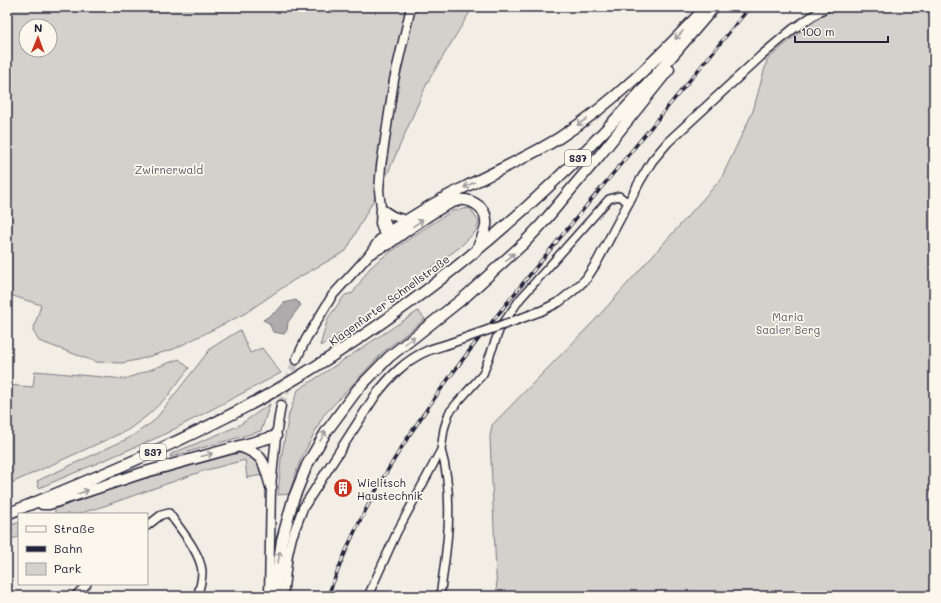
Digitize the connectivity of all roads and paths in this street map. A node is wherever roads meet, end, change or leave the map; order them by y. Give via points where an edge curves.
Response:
1 (411, 7) edge
2 (706, 7) edge
3 (714, 7) edge
4 (826, 7) edge
5 (672, 57) junction
6 (629, 203) junction
7 (381, 208) junction
8 (406, 220) junction
9 (386, 238) junction
10 (476, 251) junction
11 (296, 360) tunnel mouth
12 (282, 405) tunnel mouth
13 (276, 436) junction
14 (239, 446) junction
15 (442, 450) junction
16 (271, 487) junction
17 (32, 504) junction
18 (7, 514) edge
19 (148, 525) edge
20 (86, 585) edge
21 (75, 596) edge
22 (197, 596) edge
23 (269, 596) edge
24 (274, 596) edge
25 (283, 596) edge
26 (368, 596) edge
27 (440, 596) edge

1 - 7 main road via 387,124 379,190
2 -> 8 highway via 640,74 579,124 537,150
3 - 5 highway, Klagenfurter Schnellstraße / S37
4 - 6 main road via 782,38 685,125 652,161
5 - 10 highway, Klagenfurter Schnellstraße / S37 via 590,146
24 -> 5 highway via 282,540 293,500 307,466 326,432 352,396 390,357 466,296 529,238 660,82 670,67
6 - 15 street via 619,196 609,199 520,299 500,328 482,374 449,414 444,429
6 - 25 main road, bridge via 586,279 559,302 541,311 426,351 388,380 303,508 290,542
7 - 8 main road via 392,216
7 - 9 main road
8 - 9 highway
9 -> 10 highway via 461,200 478,206 484,212 487,222
9 - 11 main road via 380,250 368,256 332,296
10 - 17 highway, Klagenfurter Schnellstraße / S37 via 443,278 340,352 272,392 177,441
12 - 13 main road
13 - 14 highway
13 - 16 main road
14 - 16 highway via 260,456
17 -> 14 highway via 49,504 142,473
15 - 26 street via 396,532
15 - 27 street via 448,479 448,533
16 - 23 main road
17 - 18 highway, Klagenfurter Schnellstraße / S37
19 - 22 street via 161,515 169,513 187,539 200,562 202,578
20 - 21 street

